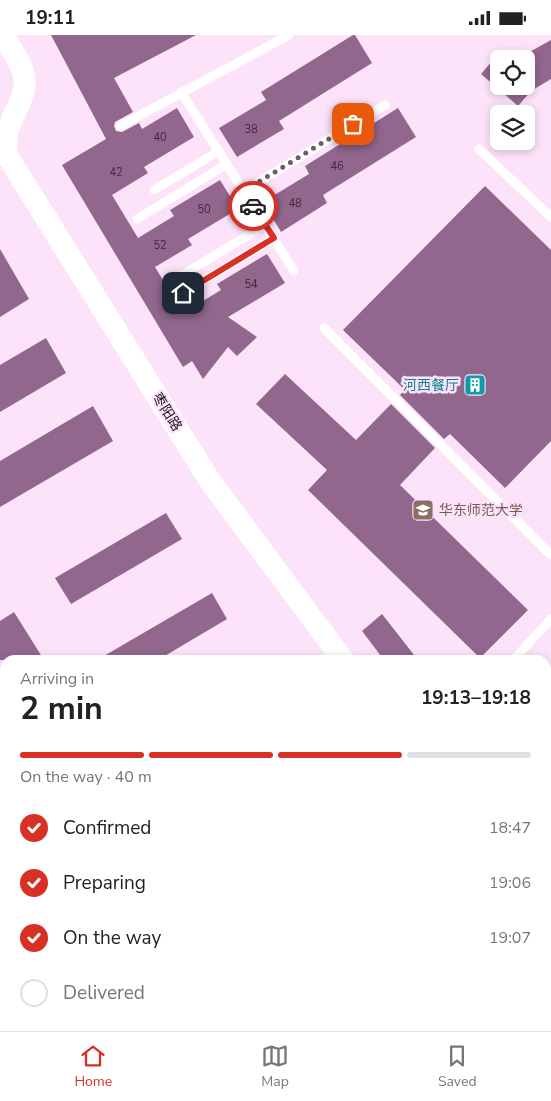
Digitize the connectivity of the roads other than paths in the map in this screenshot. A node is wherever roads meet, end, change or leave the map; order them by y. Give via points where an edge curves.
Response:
1 (3, 35) edge
2 (289, 35) edge
3 (182, 93) junction
4 (385, 105) dead end
5 (120, 126) dead end
6 (3, 149) edge
7 (479, 149) dead end
8 (219, 151) junction
9 (227, 164) junction
10 (154, 190) dead end
11 (244, 191) junction
12 (551, 217) edge
13 (137, 219) dead end
14 (265, 225) junction
15 (274, 238) junction
16 (294, 271) dead end
17 (174, 280) dead end
18 (183, 293) dead end
19 (324, 328) dead end
20 (551, 555) edge
21 (551, 619) edge
22 (339, 655) edge
23 (518, 655) edge

1 - 6 street, 枣阳路 via 26,81
2 - 3 lane
3 - 5 lane
3 - 8 lane
4 - 11 lane
6 - 22 street, 枣阳路 via 210,481
7 - 12 lane
8 - 9 lane
8 - 10 lane
9 - 11 lane
9 - 13 lane
11 - 14 lane
14 - 15 lane
14 - 17 lane
15 - 16 lane
15 - 18 lane
19 - 20 lane
21 - 23 lane

